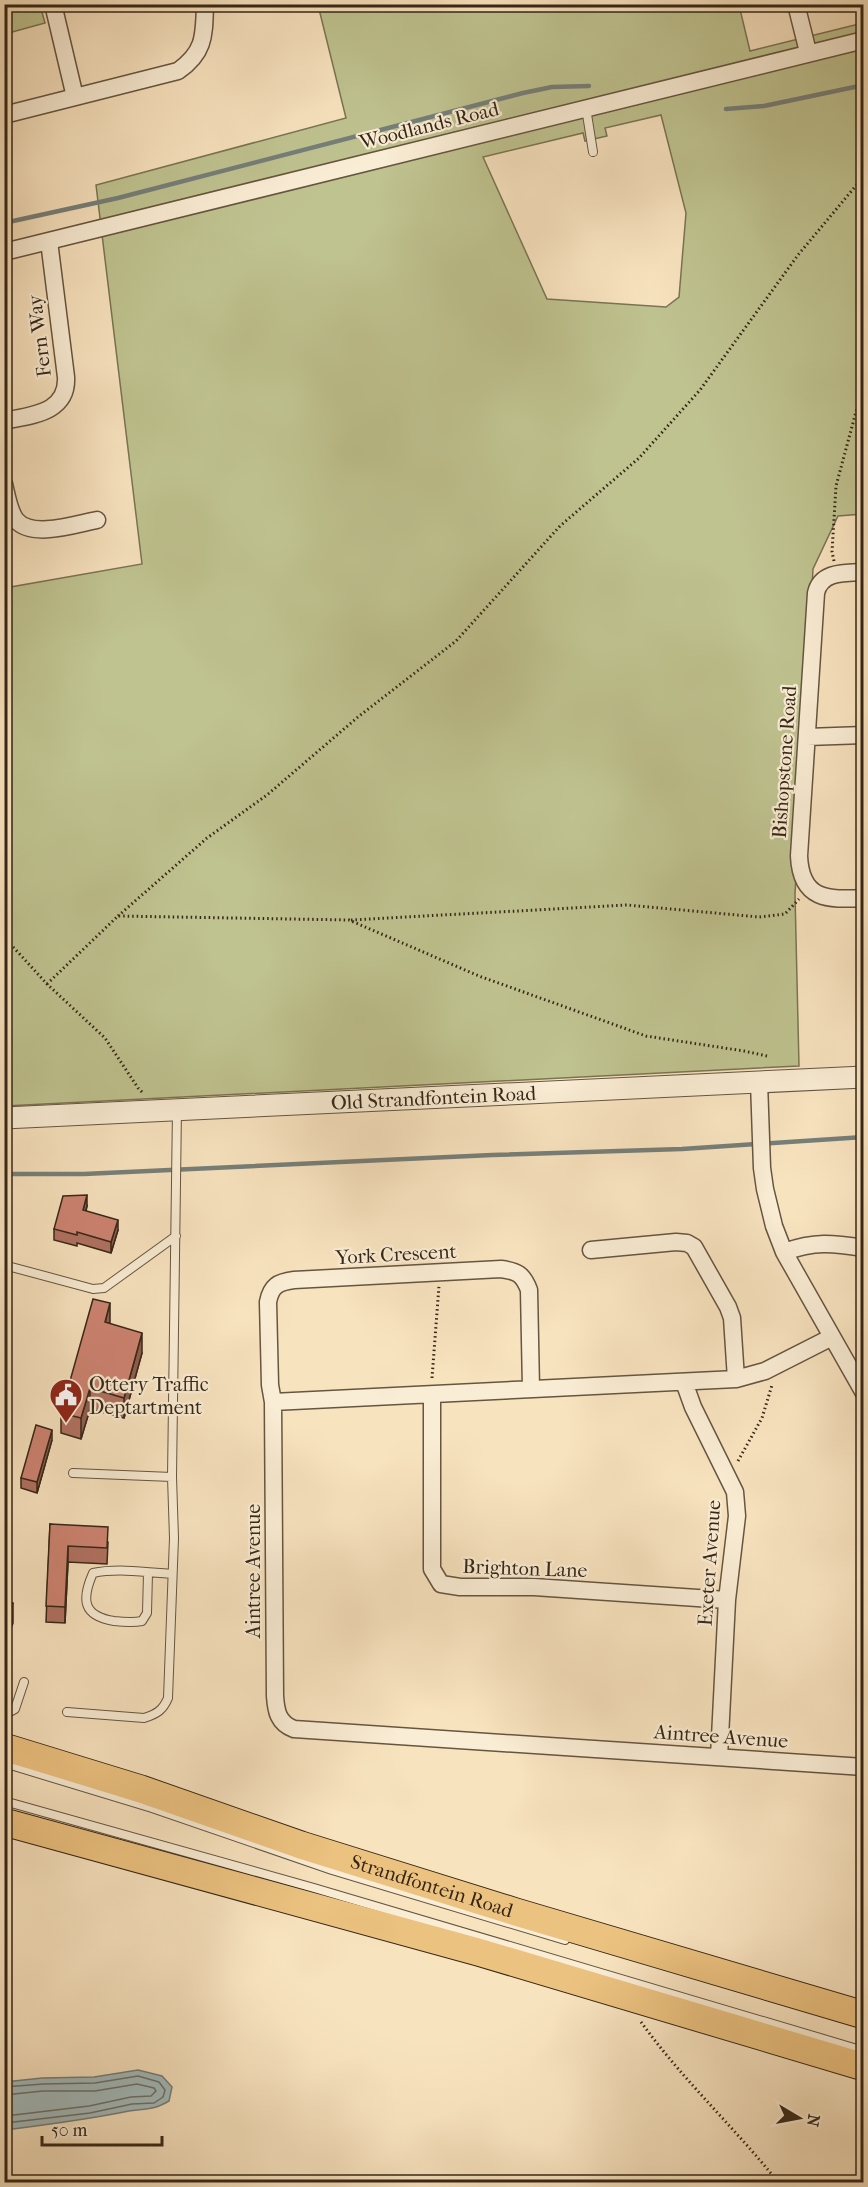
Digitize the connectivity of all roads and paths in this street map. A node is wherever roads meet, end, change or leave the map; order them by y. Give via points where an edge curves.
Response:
1 (53, 4) edge
2 (205, 4) edge
3 (796, 4) edge
4 (864, 40) edge
5 (808, 52) junction
6 (75, 97) junction
7 (586, 107) junction
8 (4, 115) edge
9 (593, 152) dead end
10 (864, 176) edge
11 (49, 241) junction
12 (4, 252) edge
13 (864, 382) edge
14 (4, 421) edge
15 (4, 484) edge
16 (97, 520) dead end
17 (864, 572) edge
18 (830, 577) junction
19 (864, 735) edge
20 (807, 737) junction
21 (809, 889) junction
22 (864, 898) edge
23 (118, 916) junction
24 (349, 920) junction
25 (4, 937) edge
26 (47, 984) junction
27 (767, 1056) dead end
28 (864, 1077) edge
29 (759, 1082) junction
30 (150, 1099) dead end
31 (177, 1109) junction
32 (4, 1118) edge
33 (176, 1236) junction
34 (864, 1248) edge
35 (591, 1250) dead end
36 (784, 1252) junction
37 (4, 1265) edge
38 (439, 1272) junction
39 (832, 1337) junction
40 (776, 1366) junction
41 (859, 1374) edge
42 (736, 1379) junction
43 (684, 1382) junction
44 (531, 1389) junction
45 (864, 1393) edge
46 (432, 1395) junction
47 (273, 1402) junction
48 (73, 1473) dead end
49 (172, 1477) junction
50 (729, 1479) junction
51 (148, 1573) junction
52 (172, 1575) junction
53 (728, 1600) junction
54 (24, 1682) dead end
55 (67, 1712) dead end
56 (4, 1715) edge
57 (4, 1747) edge
58 (719, 1757) junction
59 (4, 1763) edge
60 (864, 1767) edge
61 (4, 1801) edge
62 (4, 1822) edge
63 (574, 1943) dead end
64 (864, 2014) edge
65 (641, 2017) dead end
66 (864, 2052) edge
67 (864, 2067) edge
68 (778, 2182) edge

1 - 6 street
2 - 6 street via 202,42 191,62 178,71
3 - 5 street
4 - 5 street, Woodlands Road
5 - 7 street, Woodlands Road
6 - 8 street
7 - 9 lane
7 - 11 street, Woodlands Road
10 - 23 path via 798,255 700,390 639,458 560,526 456,641 267,795 207,838
11 - 12 street, Woodlands Road
11 - 14 street, Fern Way via 65,395 48,409
13 - 18 path via 836,486
15 - 16 street via 15,519 26,527 39,531
17 - 18 street
18 - 20 street, Bishopstone Road via 816,593
19 - 20 street
20 - 21 street, Bishopstone Road via 799,870
21 - 22 street via 831,898
21 - 24 path via 785,914 759,916 627,905
23 - 24 path
23 - 26 path
24 - 27 path via 479,976 646,1036
25 - 26 path
26 - 30 path via 105,1038 138,1088
28 - 29 street, Old Strandfontein Road
29 - 31 street, Old Strandfontein Road
29 - 36 street via 762,1168 768,1206
31 - 32 street, Old Strandfontein Road
31 - 33 lane
33 - 37 lane via 104,1288 93,1289
33 - 49 lane
34 - 36 street via 818,1244
35 - 42 street via 676,1242 694,1247 730,1312
36 - 39 street
38 - 44 street, York Crescent via 501,1269 516,1271 525,1279 529,1290
38 - 46 path
38 - 47 street, York Crescent via 282,1281 274,1286 268,1302
39 - 40 street
39 - 41 street
40 - 42 street
40 - 50 path via 762,1418
41 - 45 street
42 - 43 street
43 - 44 street
43 - 50 street, Exeter Avenue
44 - 46 street
46 - 47 street
46 - 53 street, Brighton Lane via 432,1569 441,1584
47 - 58 street, Aintree Avenue via 275,1696 278,1718 286,1726
48 - 49 lane
49 - 52 lane
50 - 53 street, Exeter Avenue via 735,1492 737,1515
51 - 51 lane via 93,1573 87,1607 100,1618 142,1621 147,1612
51 - 52 lane
52 - 55 lane via 165,1707 144,1718
53 - 58 street, Exeter Avenue
54 - 56 lane via 15,1709
57 - 64 main road, Strandfontein Road via 516,1912
58 - 60 street, Aintree Avenue
59 - 63 lane via 152,1808 332,1870
61 - 66 lane via 314,1888
62 - 67 main road via 478,1952
65 - 68 path via 659,2048

